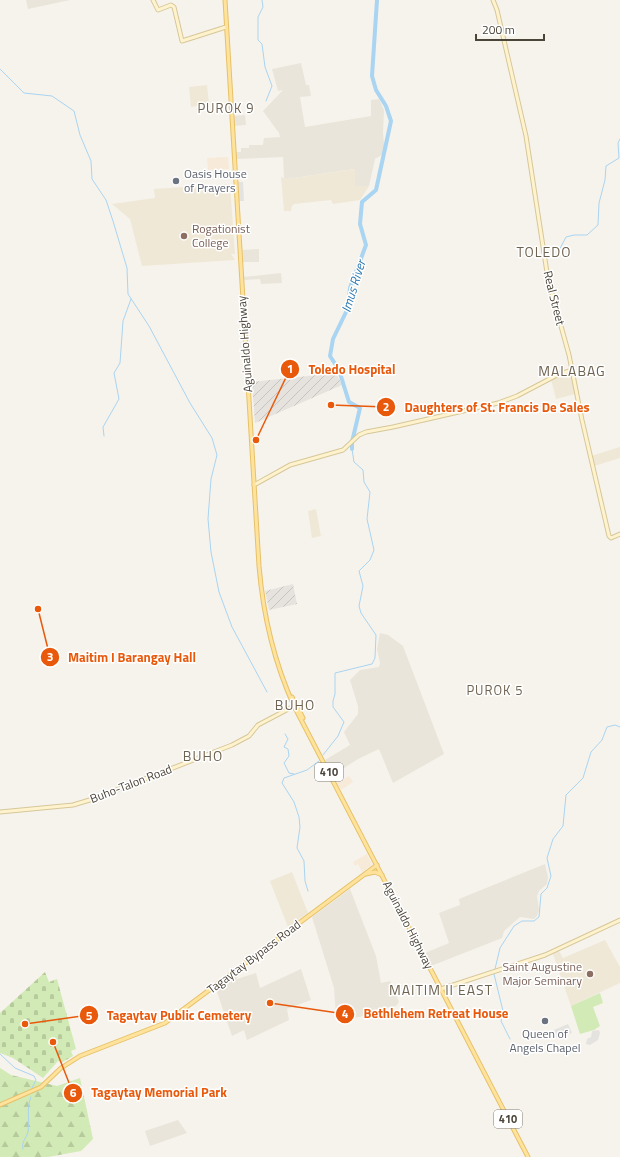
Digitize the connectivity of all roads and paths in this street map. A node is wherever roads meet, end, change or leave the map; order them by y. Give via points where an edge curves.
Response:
1 (153, 0) edge
2 (224, 0) edge
3 (493, 0) edge
4 (226, 27) junction
5 (573, 370) junction
6 (254, 486) junction
7 (620, 534) edge
8 (285, 684) junction
9 (294, 706) junction
10 (310, 736) junction
11 (0, 812) edge
12 (377, 865) junction
13 (364, 874) junction
14 (382, 876) junction
15 (620, 920) edge
16 (441, 989) junction
17 (0, 1104) edge
18 (528, 1157) edge

1 - 4 street via 158,10 174,6 182,41
2 - 4 main road, Aguinaldo Highway / 410
3 - 5 street, Real Street via 526,136 548,279
4 - 6 main road, Aguinaldo Highway / 410
5 - 6 street via 559,374 511,398 393,427 370,430 358,435 343,450 290,465
5 - 7 street, Real Street via 609,534 611,538
6 - 8 main road, Aguinaldo Highway / 410 via 264,606 272,644
8 - 9 main road, Aguinaldo Highway / 410
8 - 10 main road, Aguinaldo Highway / 410
9 - 10 main road, Aguinaldo Highway / 410
9 - 11 street, Buho-Talon Road via 258,725 249,736 232,745 94,799 74,805
10 - 12 main road, Aguinaldo Highway / 410
12 - 13 main road, Tagaytay Bypass Road
12 - 14 main road, Aguinaldo Highway / 410
13 - 14 main road via 375,872
13 - 17 main road, Tagaytay Bypass Road via 165,1023 80,1056 64,1065 42,1087
14 - 16 main road, Aguinaldo Highway / 410
15 - 16 street via 545,955
16 - 18 main road, Aguinaldo Highway / 410

